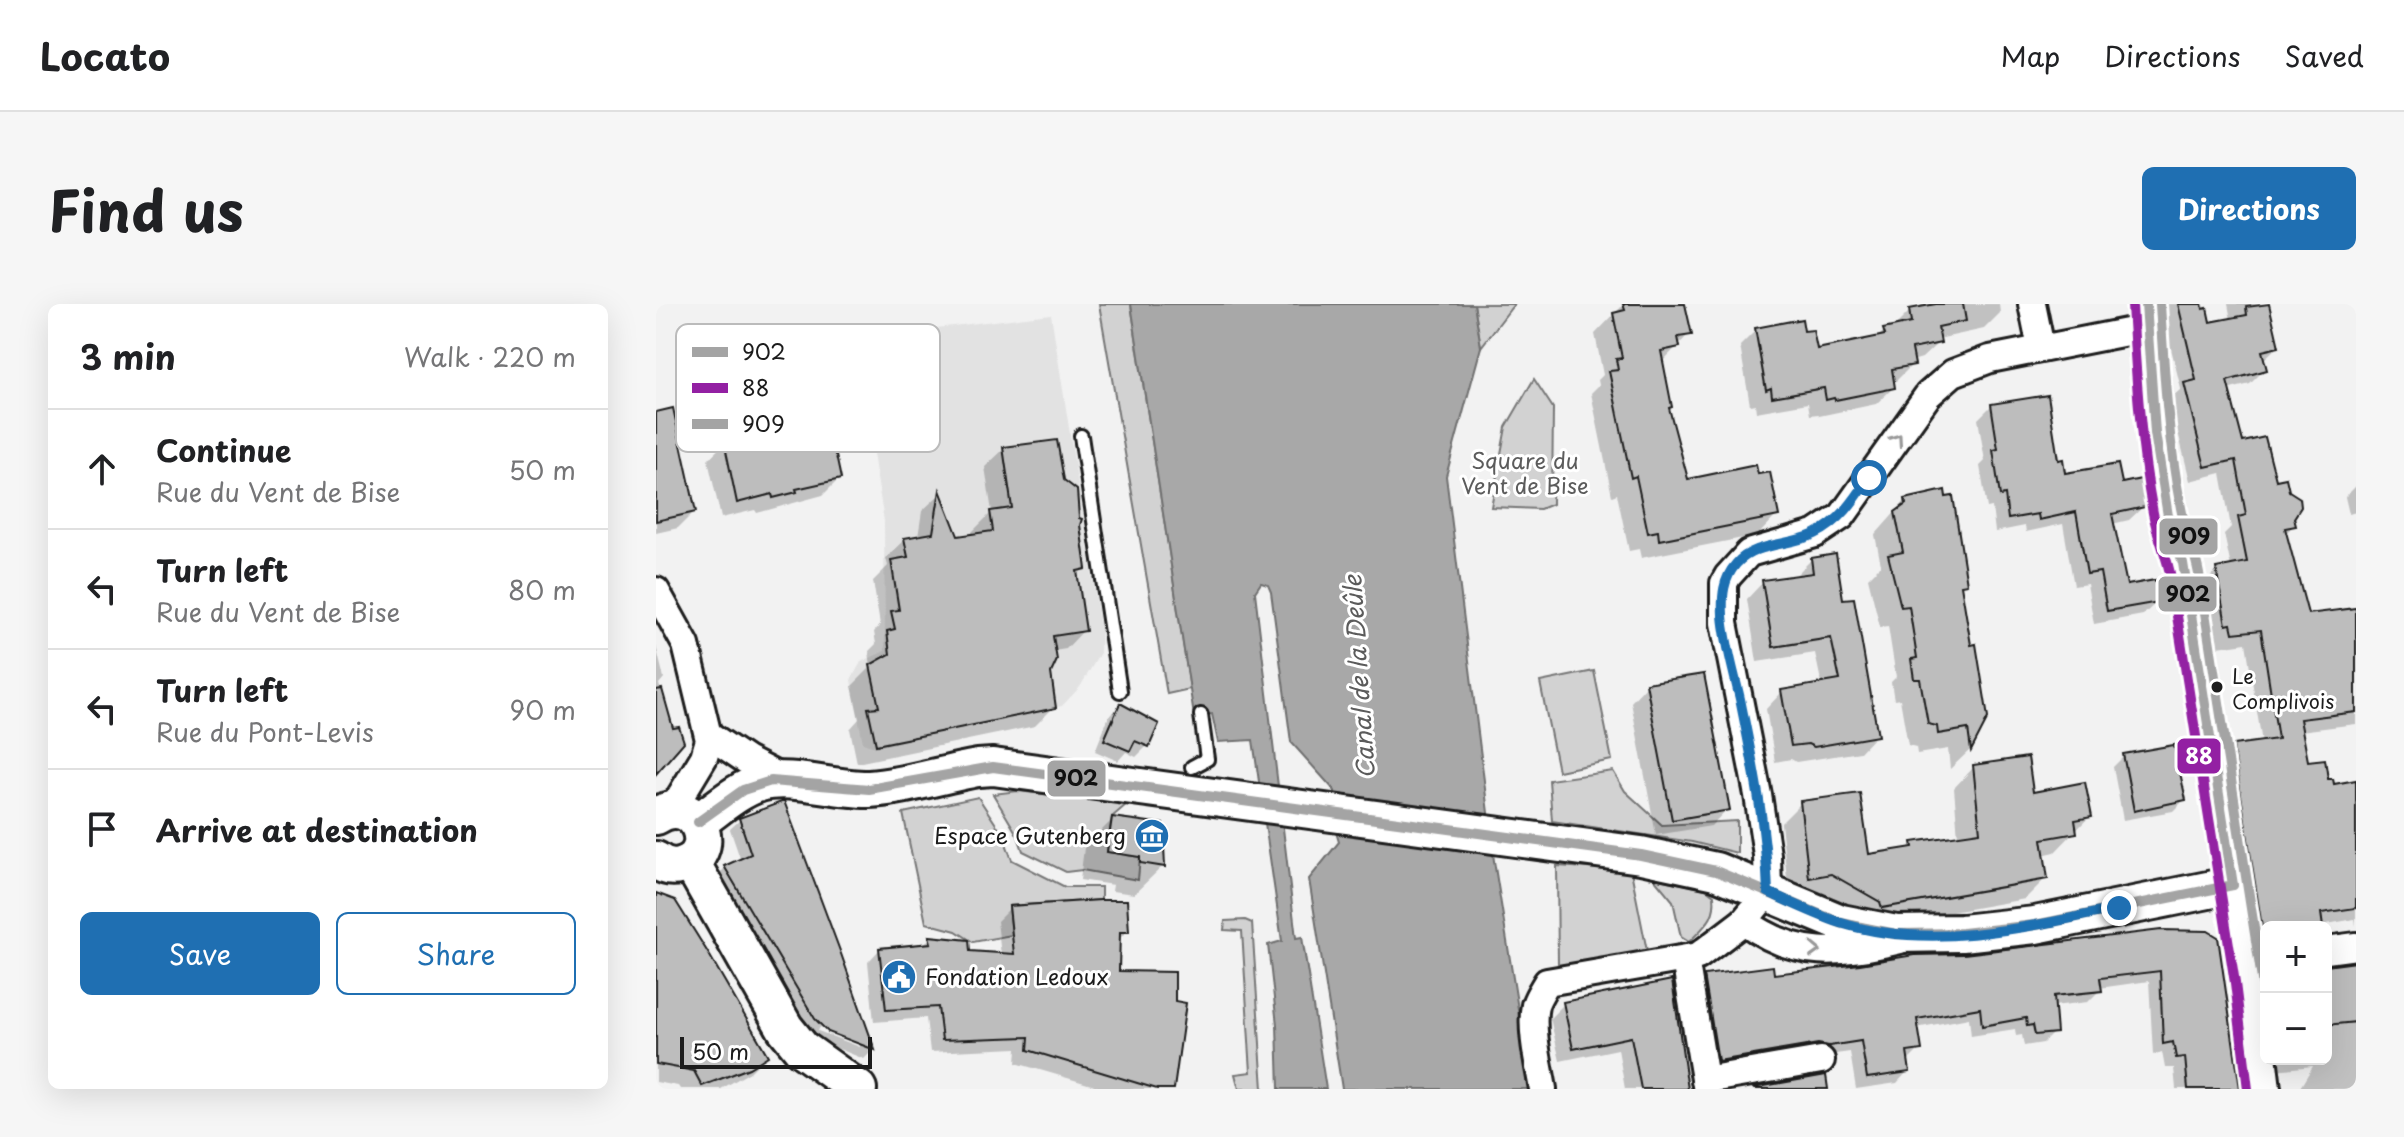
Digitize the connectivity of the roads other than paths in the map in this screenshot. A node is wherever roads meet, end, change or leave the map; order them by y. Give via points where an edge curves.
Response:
1 (2032, 304) edge
2 (2147, 316) edge
3 (2041, 348) junction
4 (1081, 436) dead end
5 (656, 591) edge
6 (1120, 691) dead end
7 (1201, 715) dead end
8 (709, 735) junction
9 (1192, 767) dead end
10 (788, 782) junction
11 (675, 816) edge
12 (673, 861) edge
13 (2233, 885) junction
14 (1768, 892) junction
15 (1744, 921) junction
16 (1923, 935) junction
17 (2356, 946) edge
18 (2332, 949) edge
19 (1685, 959) junction
20 (2256, 959) edge
21 (1821, 1060) dead end
22 (858, 1089) edge
23 (1543, 1089) edge
24 (2262, 1089) edge

1 - 3 street
2 - 3 street
2 - 13 street via 2155,433 2168,516 2183,563
14 -> 3 street via 1758,795 1724,623 1724,583 1749,553 1800,540 1842,516 1928,395 1953,373
4 - 6 lane
5 - 8 street via 686,645
7 - 9 lane via 1207,759
8 - 10 street
8 - 11 street
10 - 11 street via 749,787
10 - 14 street via 873,789 993,767 1611,850 1687,863
11 - 12 street via 702,843 699,852
12 - 22 street via 802,1049
13 - 16 street via 2035,925
13 - 20 street
14 - 15 street
14 - 16 street via 1841,923
15 -> 16 street via 1800,950 1841,950
15 - 19 street via 1709,950
17 - 18 street
19 - 21 street via 1705,1083
19 - 23 street via 1547,982 1534,1011
20 - 24 street

